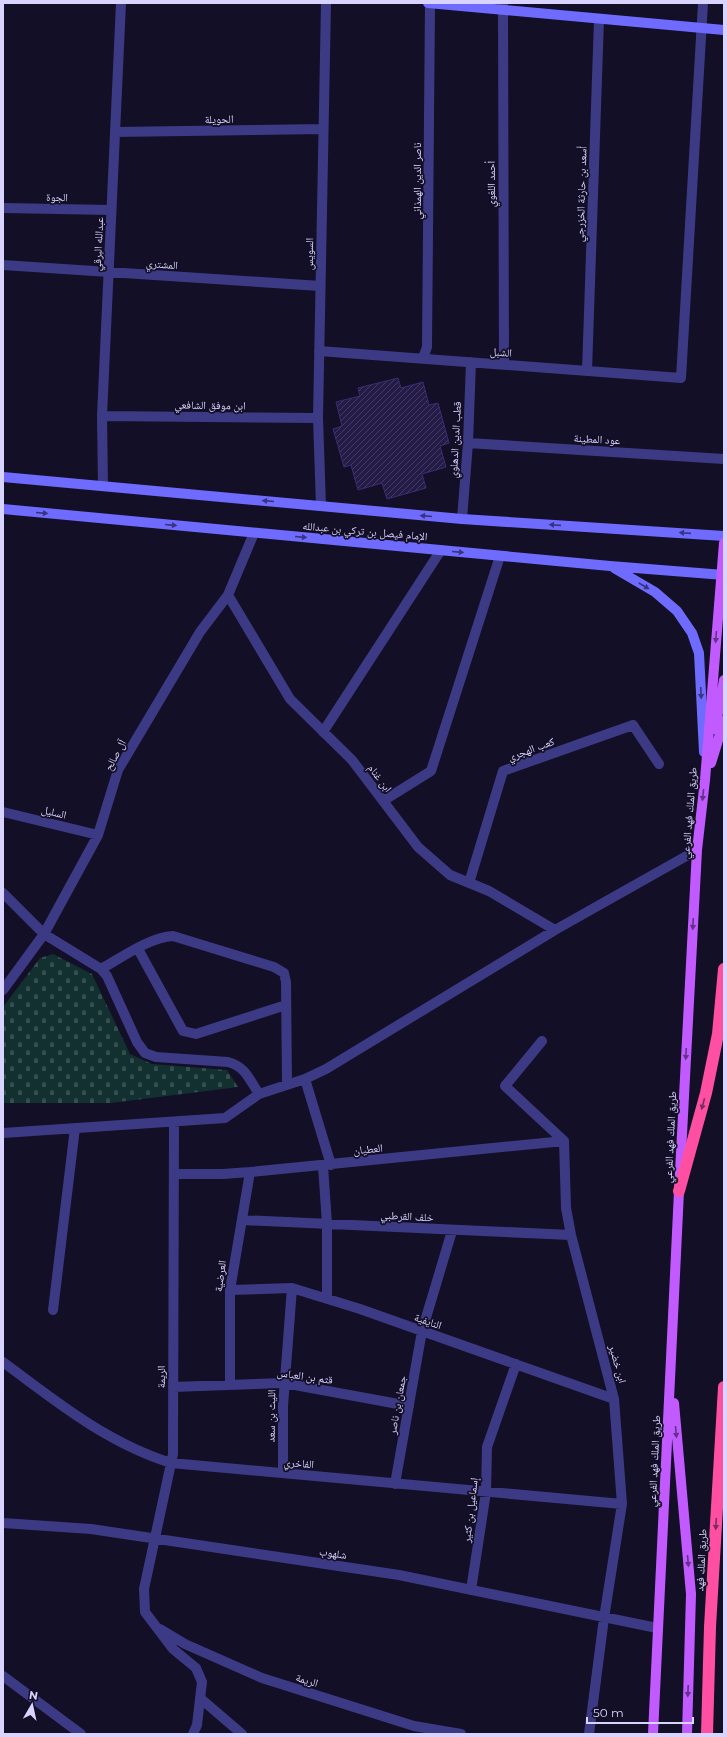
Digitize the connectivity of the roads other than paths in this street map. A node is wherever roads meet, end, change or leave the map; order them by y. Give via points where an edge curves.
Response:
1 (121, 3) edge
2 (326, 3) edge
3 (429, 3) edge
4 (703, 3) edge
5 (503, 6) edge
6 (599, 19) junction
7 (701, 28) junction
8 (724, 30) edge
9 (323, 129) junction
10 (115, 132) junction
11 (3, 208) edge
12 (111, 210) junction
13 (3, 265) edge
14 (108, 273) junction
15 (320, 286) junction
16 (319, 351) junction
17 (423, 358) junction
18 (471, 362) junction
19 (504, 365) junction
20 (587, 371) junction
21 (102, 416) junction
22 (318, 418) junction
23 (468, 443) junction
24 (724, 459) edge
25 (3, 476) edge
26 (103, 486) junction
27 (321, 506) junction
28 (3, 509) edge
29 (462, 519) junction
30 (254, 533) junction
31 (724, 536) edge
32 (724, 542) edge
33 (441, 550) junction
34 (500, 556) junction
35 (610, 566) junction
36 (723, 575) edge
37 (228, 595) junction
38 (724, 680) edge
39 (724, 721) edge
40 (324, 732) junction
41 (659, 764) dead end
42 (705, 780) junction
43 (383, 801) junction
44 (3, 812) edge
45 (98, 835) junction
46 (697, 850) junction
47 (469, 883) junction
48 (3, 893) edge
49 (555, 930) junction
50 (44, 934) junction
51 (138, 949) junction
52 (101, 969) junction
53 (724, 969) edge
54 (3, 990) edge
55 (286, 1005) junction
56 (542, 1041) dead end
57 (305, 1079) junction
58 (287, 1085) junction
59 (259, 1094) junction
60 (174, 1122) junction
61 (75, 1128) junction
62 (3, 1133) edge
63 (564, 1141) junction
64 (327, 1166) junction
65 (250, 1172) junction
66 (174, 1174) junction
67 (679, 1191) junction
68 (242, 1220) junction
69 (327, 1224) junction
70 (452, 1231) junction
71 (571, 1235) junction
72 (292, 1288) junction
73 (230, 1290) junction
74 (328, 1299) junction
75 (53, 1310) dead end
76 (422, 1331) junction
77 (3, 1362) edge
78 (516, 1364) junction
79 (671, 1365) junction
80 (284, 1383) junction
81 (230, 1385) junction
82 (173, 1387) junction
83 (724, 1387) edge
84 (614, 1399) junction
85 (409, 1406) junction
86 (170, 1463) junction
87 (283, 1473) junction
88 (395, 1484) junction
89 (486, 1492) junction
90 (622, 1504) junction
91 (3, 1523) edge
92 (153, 1539) junction
93 (471, 1590) junction
94 (604, 1618) junction
95 (155, 1626) junction
96 (657, 1628) junction
97 (3, 1676) edge
98 (200, 1698) junction
99 (418, 1730) edge
100 (81, 1734) edge
101 (193, 1734) edge
102 (242, 1734) edge
103 (461, 1734) edge
104 (589, 1734) edge
105 (653, 1734) edge
106 (686, 1734) edge
107 (707, 1734) edge

1 - 10 street, عبدالله البرقي
2 - 9 street, السويس
3 - 5 main road
3 - 17 street, ناصر الدين الهمذاني via 427,347
4 - 7 street
5 - 6 main road
5 - 19 street, أحمد اللغوي
6 - 7 main road
6 - 20 street, أسعد بن حارثة الخزرجي
7 - 8 main road
7 - 20 street, الشبل via 681,378
9 - 10 street, الحويلة
9 - 15 street, السويس
10 - 12 street, عبدالله البرقي
11 - 12 street, الجوة
12 - 14 street, عبدالله البرقي
13 - 14 street, المشتري
14 - 15 street, المشتري
14 - 21 street, عبدالله البرقي
15 - 16 street, السويس
16 - 17 street, الشبل
16 - 22 street, السويس
17 - 18 street, الشبل
18 - 19 street, الشبل
18 - 23 street, قطب الدين الدهلوي
19 - 20 street, الشبل
21 - 22 street, ابن موفق الشافعي
21 - 26 street, عبدالله البرقي
22 - 27 street, السويس
23 - 24 street, عود المطينة
23 - 29 street, قطب الدين الدهلوي
25 - 26 main road, الإمام فيصل بن تركي بن عبدالله
27 -> 26 main road, الإمام فيصل بن تركي بن عبدالله
29 -> 27 main road, الإمام فيصل بن تركي بن عبدالله
28 -> 30 main road, الإمام فيصل بن تركي بن عبدالله
31 -> 29 main road, الإمام فيصل بن تركي بن عبدالله
30 -> 33 main road, الإمام فيصل بن تركي بن عبدالله
30 - 37 street, آل صالح
32 - 36 main road, طريق الملك فهد الفرعي
33 -> 34 main road, الإمام فيصل بن تركي بن عبدالله
33 - 40 street
34 - 35 main road, الإمام فيصل بن تركي بن عبدالله
34 - 43 street via 431,771
35 - 36 main road, الإمام فيصل بن تركي بن عبدالله
35 -> 42 main road via 655,592 677,611 692,633 699,653
36 -> 42 main road, طريق الملك فهد الفرعي
37 - 40 street, ابن غنام via 290,699
37 - 45 street, آل صالح via 200,632 118,770
38 - 42 main road
39 - 42 main road
40 - 43 street, ابن غنام via 352,760
41 - 47 street, كعب الهجري via 633,725 503,771
42 -> 46 main road, طريق الملك فهد الفرعي
43 - 47 street, ابن غنام via 418,847 450,875
44 - 45 street, السليل
45 - 50 street, آل صالح
46 - 49 street
46 -> 67 main road, طريق الملك فهد الفرعي
47 - 49 street, ابن غنام via 489,891
48 - 50 street
49 - 57 street via 326,1069
50 - 52 street
50 - 54 street, آل صالح
51 - 52 street
51 - 55 street via 163,936 173,936 274,967 284,973
51 - 55 street via 183,1032 196,1034
52 - 59 street via 107,976 137,1042 145,1053 156,1057 237,1064 244,1070
53 -> 67 highway via 718,1034 706,1093
55 - 58 street
56 - 63 street via 505,1086
57 - 58 street
57 - 64 street
58 - 59 street
59 - 60 street via 225,1118
60 - 61 street
60 - 66 street, الريمة
61 - 62 street
61 - 75 street
63 - 64 street, العطيان
63 - 71 street, ابن خضير via 566,1208
64 - 65 street, العطيان
64 - 69 street
65 - 66 street, العطيان
65 - 68 street, العرضية
66 - 82 street, الريمة
67 - 79 main road, طريق الملك فهد الفرعي
68 - 69 street, خلف القرطبي
68 - 73 street, العرضية
69 - 70 street, خلف القرطبي
69 - 74 street
70 - 71 street, خلف القرطبي
70 - 76 street, جمعان بن ناصر
71 - 84 street, ابن خضير
72 - 73 street, النايفية
72 - 74 street, النايفية
72 - 80 street, الليث بن سعد
73 - 81 street, العرضية
74 - 76 street, النايفية
76 - 78 street, النايفية
76 - 85 street, جمعان بن ناصر
77 - 86 street, الفاخري via 88,1424 150,1457
78 - 84 street, النايفية
78 - 89 street, إسماعيل بن كثير via 487,1447
79 - 96 main road, طريق الملك فهد الفرعي
79 -> 106 main road via 691,1594
80 - 81 street, قثم بن العباس
80 - 85 street, قثم بن العباس
80 - 87 street, الليث بن سعد
81 - 82 street, قثم بن العباس
82 - 86 street, الريمة via 173,1454
83 -> 107 highway, طريق الملك فهد via 710,1627
84 - 90 street, ابن خضير
85 - 88 street, جمعان بن ناصر
86 - 87 street, الفاخري
86 - 92 street, الريمة
87 - 88 street, الفاخري
88 - 89 street, الفاخري
89 - 90 street, الفاخري
89 - 93 street, إسماعيل بن كثير
90 - 94 street, ابن خضير
91 - 92 street, شلهوب via 91,1530
92 - 93 street, شلهوب via 399,1575
92 - 95 street, الريمة via 144,1589 145,1612
93 - 94 street, شلهوب
94 - 96 street, شلهوب
94 - 104 street, ابن خضير
95 - 98 street, الريمة via 173,1649 196,1668 202,1682
95 - 99 street, الريمة via 185,1644 262,1678
96 - 105 main road, طريق الملك فهد الفرعي
97 - 100 street
98 - 101 street, الريمة via 197,1725
98 - 102 street
99 - 103 street, الريمة

